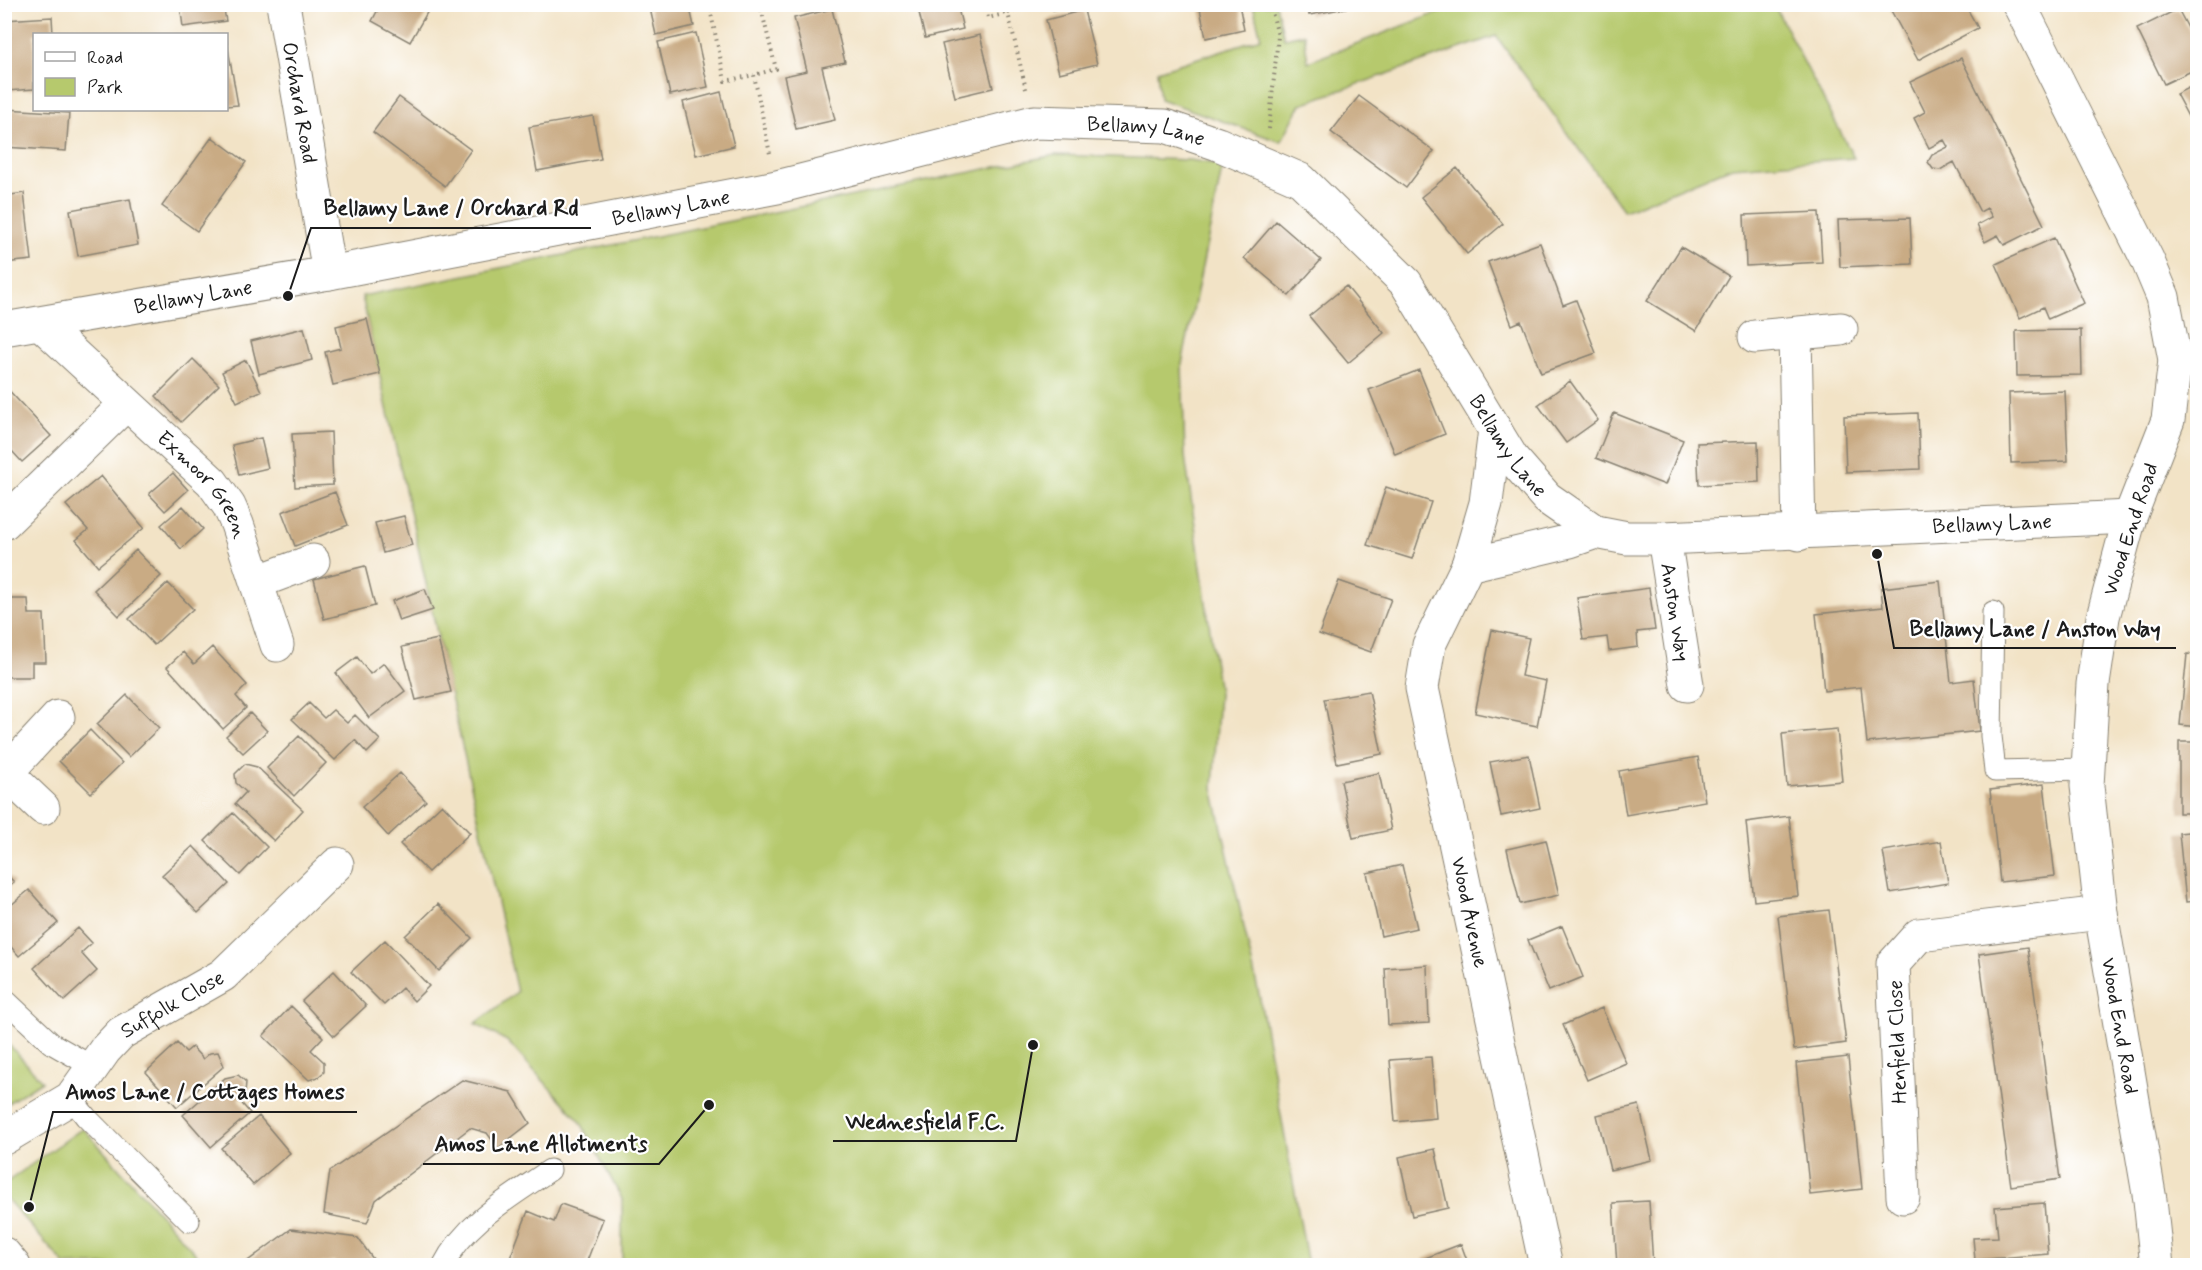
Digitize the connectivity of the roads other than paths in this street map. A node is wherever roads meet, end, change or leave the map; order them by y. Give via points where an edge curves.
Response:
1 (283, 4) edge
2 (2019, 4) edge
3 (329, 273) junction
4 (42, 325) junction
5 (4, 329) edge
6 (1840, 329) dead end
7 (1795, 334) junction
8 (1755, 337) dead end
9 (2186, 359) edge
10 (126, 404) junction
11 (1495, 429) junction
12 (2130, 517) junction
13 (4, 523) edge
14 (1596, 532) junction
15 (1799, 534) junction
16 (1664, 538) junction
17 (314, 561) dead end
18 (1468, 565) junction
19 (256, 582) junction
20 (1993, 612) dead end
21 (277, 645) dead end
22 (1687, 685) dead end
23 (58, 717) dead end
24 (2088, 769) junction
25 (5, 772) edge
26 (43, 808) dead end
27 (337, 864) dead end
28 (2101, 913) junction
29 (4, 999) edge
30 (93, 1068) junction
31 (71, 1098) junction
32 (4, 1138) edge
33 (550, 1170) dead end
34 (1903, 1197) dead end
35 (189, 1221) dead end
36 (4, 1254) edge
37 (14, 1266) edge
38 (443, 1266) edge
39 (1546, 1266) edge
40 (2157, 1266) edge

1 - 3 street, Orchard Road
2 - 9 street, Wood End Road via 2147,259
3 - 4 street, Bellamy Lane
3 - 11 street, Bellamy Lane via 777,187 1034,123 1165,126 1301,180 1406,283
4 - 5 street, Bellamy Lane
4 - 10 street, Exmoor Green
6 - 7 street
7 - 8 street
7 - 15 street
9 - 12 street, Wood End Road via 2168,420
10 - 13 street
10 - 19 street, Exmoor Green via 212,482 229,506
11 - 14 street, Bellamy Lane via 1512,458 1547,498
11 - 18 street, Wood Avenue via 1486,503
12 - 15 street, Bellamy Lane
12 - 24 street, Wood End Road via 2103,617 2093,684
14 - 16 street, Bellamy Lane via 1627,538
14 - 18 street
15 - 16 street, Bellamy Lane
16 - 22 street, Anston Way
17 - 19 street
18 - 39 street, Wood Avenue via 1429,645 1422,688
19 - 21 street, Exmoor Green
20 - 24 lane via 1991,736 1995,771
23 - 25 street
24 - 28 street, Wood End Road
25 - 26 street
27 - 30 street, Suffolk Close via 223,975 121,1033
28 - 34 street, Henfield Close via 1919,935 1893,964
28 - 40 street, Wood End Road via 2150,1200
29 - 30 lane via 51,1043
30 - 31 street, Suffolk Close
31 - 32 street, Suffolk Close
31 - 35 lane
33 - 38 lane via 479,1220 452,1247
36 - 37 street

